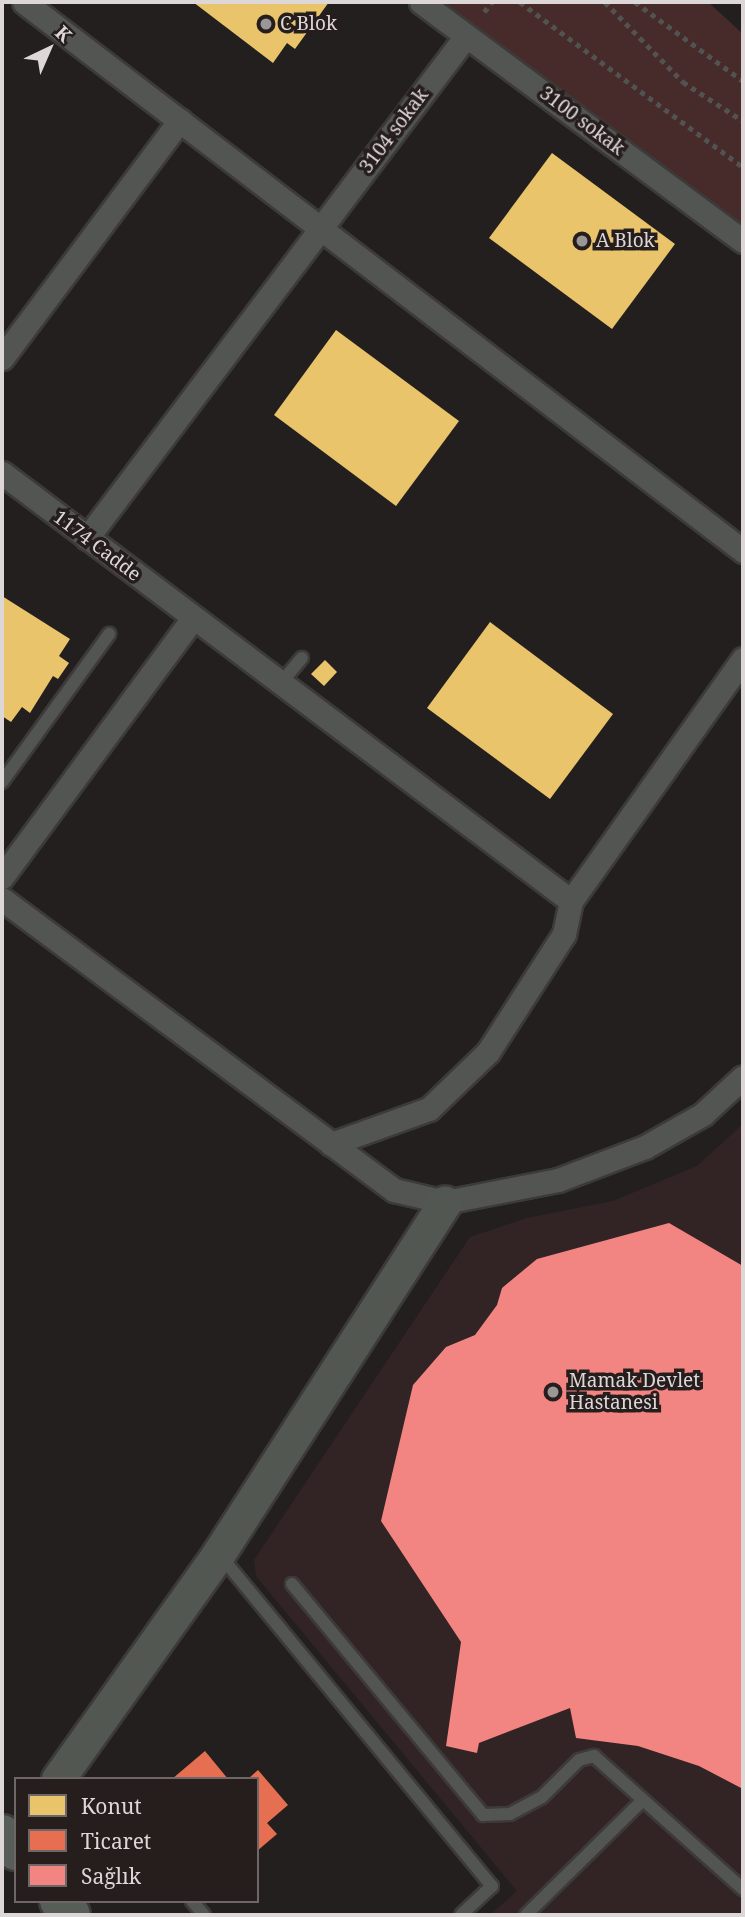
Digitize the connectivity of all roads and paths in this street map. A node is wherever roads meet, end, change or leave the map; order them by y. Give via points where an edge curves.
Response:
1 (24, 2) edge
2 (421, 2) edge
3 (492, 2) edge
4 (520, 2) edge
5 (605, 2) edge
6 (635, 2) edge
7 (484, 12) dead end
8 (466, 36) junction
9 (743, 81) edge
10 (180, 120) junction
11 (743, 121) edge
12 (743, 167) edge
13 (323, 227) junction
14 (743, 240) edge
15 (2, 358) edge
16 (2, 473) edge
17 (87, 538) junction
18 (743, 551) edge
19 (192, 618) junction
20 (109, 634) dead end
21 (302, 657) dead end
22 (743, 659) edge
23 (280, 684) junction
24 (2, 782) edge
25 (2, 877) edge
26 (2, 899) edge
27 (571, 901) junction
28 (743, 1077) edge
29 (331, 1144) junction
30 (446, 1202) junction
31 (219, 1553) junction
32 (292, 1584) dead end
33 (69, 1771) edge
34 (643, 1800) junction
35 (743, 1889) edge
36 (461, 1915) edge
37 (526, 1915) edge

1 - 10 street
2 - 8 street, 3100 sokak
3 - 7 path
4 - 12 path
5 - 11 path via 683,82
6 - 9 path
8 - 13 street, 3104 sokak
8 - 14 street, 3100 sokak
10 - 13 street
10 - 15 street
13 - 17 street, 3104 sokak
13 - 18 street
16 - 17 street, 1174 Cadde
17 - 19 street, 1174 Cadde
19 - 23 street, 1174 Cadde
19 - 25 street
20 - 24 lane
21 - 23 lane
22 - 27 street
23 - 27 street, 1174 Cadde
26 - 29 street
27 - 29 street via 564,934 488,1052 455,1087 429,1109
28 - 30 street via 703,1114 645,1147 558,1180
29 - 30 street via 394,1190
30 - 31 street
31 - 33 street
31 - 36 lane via 492,1886
32 - 34 lane via 483,1815 510,1814 542,1797 579,1760 594,1756
34 - 35 lane
34 - 37 lane

